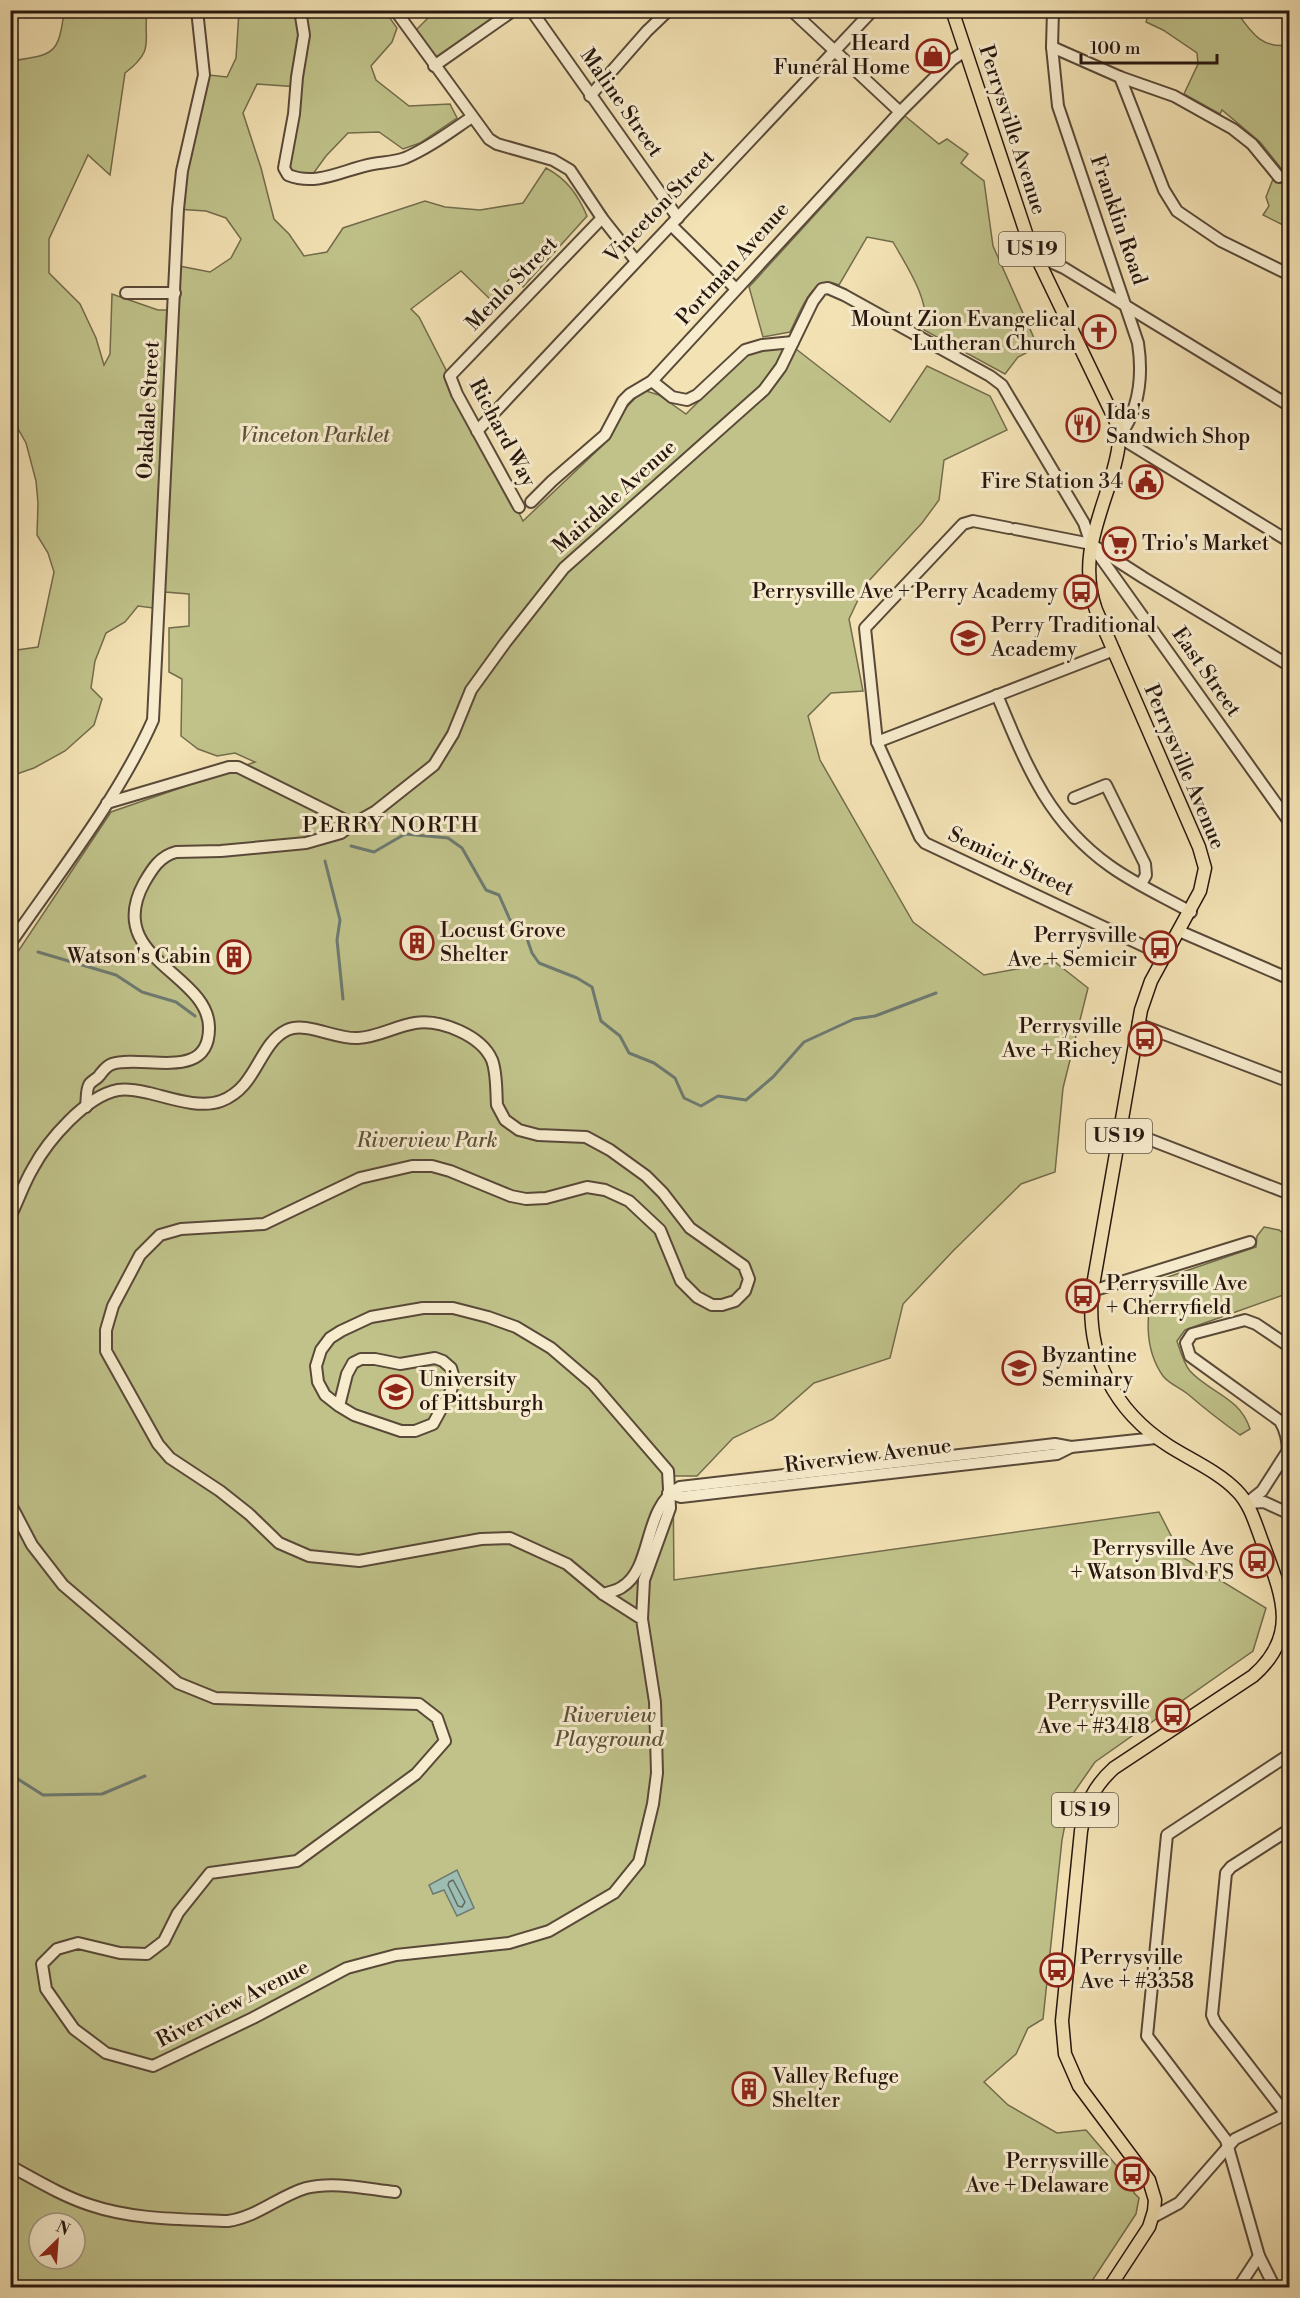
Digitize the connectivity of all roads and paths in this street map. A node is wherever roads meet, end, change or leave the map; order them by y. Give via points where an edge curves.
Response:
1 (197, 10) edge
2 (300, 10) edge
3 (395, 10) edge
4 (514, 10) edge
5 (531, 10) edge
6 (669, 10) edge
7 (791, 10) edge
8 (873, 10) edge
9 (952, 10) edge
10 (1053, 10) edge
11 (1052, 47) junction
12 (965, 51) junction
13 (834, 52) junction
14 (434, 66) junction
15 (1120, 77) junction
16 (590, 96) junction
17 (900, 112) junction
18 (472, 117) junction
19 (1279, 177) dead end
20 (602, 218) junction
21 (675, 221) junction
22 (1035, 255) junction
23 (636, 261) junction
24 (1290, 275) edge
25 (736, 289) junction
26 (126, 293) dead end
27 (175, 293) junction
28 (1127, 307) junction
29 (793, 342) junction
30 (450, 376) joint
31 (652, 381) junction
32 (1290, 406) edge
33 (477, 431) junction
34 (1119, 438) junction
35 (531, 502) dead end
36 (519, 507) dead end
37 (1290, 542) edge
38 (1091, 544) junction
39 (1114, 650) junction
40 (1290, 666) edge
41 (997, 695) junction
42 (877, 742) junction
43 (1074, 798) dead end
44 (107, 803) junction
45 (1290, 823) edge
46 (353, 824) junction
47 (1141, 884) junction
48 (1191, 912) junction
49 (1179, 931) junction
50 (10, 944) edge
51 (1165, 956) junction
52 (1290, 979) edge
53 (1138, 1024) junction
54 (99, 1076) junction
55 (1290, 1082) edge
56 (118, 1090) junction
57 (86, 1107) junction
58 (1120, 1128) junction
59 (1290, 1194) edge
60 (10, 1217) edge
61 (1250, 1242) dead end
62 (1092, 1291) junction
63 (1290, 1347) edge
64 (339, 1406) junction
65 (1156, 1438) junction
66 (669, 1493) junction
67 (10, 1503) edge
68 (1246, 1503) junction
69 (1290, 1514) edge
70 (1285, 1591) edge
71 (603, 1594) junction
72 (642, 1619) junction
73 (1290, 1754) edge
74 (1290, 1829) edge
75 (1288, 2113) edge
76 (1228, 2146) junction
77 (10, 2166) edge
78 (395, 2192) dead end
79 (1153, 2217) junction
80 (1259, 2256) junction
81 (1110, 2288) edge
82 (1238, 2288) edge
83 (1275, 2288) edge

1 - 27 street, Oakdale Street via 204,75 182,171
2 - 18 street via 304,35 284,168 288,175 310,180 406,157
3 - 14 street
4 - 14 street
5 - 16 street, Maline Street
6 - 16 street
7 - 13 street
8 - 13 street, Vinceton Street
9 - 12 main road, Perrysville Avenue / US 19
10 - 11 street, Franklin Road
11 - 15 street
11 - 28 street, Franklin Road via 1058,106
12 - 17 street, Portman Avenue
12 - 22 main road, Perrysville Avenue / US 19
13 - 17 street
13 - 21 street, Vinceton Street
14 - 18 street
15 - 19 street via 1174,96 1233,129 1252,144
15 - 24 street via 1164,190 1177,211 1221,241
16 - 21 street, Maline Street
17 - 25 street, Portman Avenue
18 - 20 street via 494,142 552,160 570,170
20 - 23 street
20 - 30 street, Menlo Street
21 - 23 street, Vinceton Street
21 - 25 street, Maline Street
22 - 28 street
22 - 34 main road, Perrysville Avenue / US 19 via 1114,416
23 - 33 street, Vinceton Street
25 - 31 street, Portman Avenue
26 - 27 street
27 - 44 street, Oakdale Street via 153,720 141,749
28 - 32 street
28 - 34 street, Franklin Road via 1138,343 1141,374 1130,422
29 - 31 street via 745,350 687,400 672,397
29 - 38 street, Mairdale Avenue via 816,294 828,288 995,379 1005,389 1084,523
29 - 46 street, Mairdale Avenue via 764,390 564,568 471,690 453,734 434,765 376,811
30 - 33 street, Richard Way
31 - 35 street, Portman Avenue via 623,401 605,435
33 - 36 street, Richard Way
34 - 37 street
34 - 38 main road, Perrysville Avenue / US 19
38 - 39 main road, Perrysville Avenue / US 19 via 1090,591
38 - 40 street
38 - 42 street, Semicir Street via 973,521 963,524 864,628
38 - 45 street, East Street
39 - 41 street
39 - 48 main road, Perrysville Avenue / US 19 via 1204,862 1204,879
41 - 42 street
41 - 47 street via 1034,780 1060,819 1098,857
42 - 51 street, Semicir Street via 925,843
43 - 47 street via 1106,785 1147,870
44 - 46 street via 238,767
44 - 50 street, Oakdale Street
46 - 54 street, Mairdale Avenue via 341,833 306,843 176,852 159,861 135,901 137,930 156,958 203,1007 208,1038 201,1052 189,1060 119,1062 106,1067
47 - 48 street
48 - 49 main road, Perrysville Avenue / US 19
49 - 51 main road, Perrysville Avenue / US 19
49 - 52 street
51 - 53 main road, Perrysville Avenue / US 19 via 1145,995
53 - 55 street
53 - 58 main road, Perrysville Avenue / US 19
54 - 56 street
54 - 57 street via 89,1085
56 - 57 street
56 - 71 street via 195,1103 218,1102 235,1095 277,1037 290,1028 359,1038 412,1023 437,1023 470,1037 492,1059 497,1105 511,1125 538,1135 586,1137 610,1150 655,1184 690,1228 744,1266 749,1279 740,1298 729,1304 712,1305 681,1281 667,1242 651,1219 618,1195 587,1187 526,1199 450,1171 412,1166 351,1182 264,1224 181,1229 159,1235 140,1255 113,1306 106,1330 106,1351 158,1444 170,1458 249,1514 279,1543 309,1556 359,1560 482,1539 510,1538 567,1564
57 - 60 street via 67,1121 33,1167
58 - 59 street
58 - 62 main road, Perrysville Avenue / US 19
61 - 62 street
62 - 65 main road, Perrysville Avenue / US 19 via 1091,1328 1104,1373 1127,1411
63 - 68 street via 1245,1320 1192,1334 1186,1343 1190,1356 1283,1427 1287,1452 1262,1491
64 - 64 street, Riverview Avenue via 347,1374 353,1363 361,1359 400,1364 435,1358 451,1368 454,1378 437,1418 424,1429 401,1431
64 - 66 street, Riverview Avenue via 325,1395 316,1366 321,1350 341,1331 371,1317 423,1308 453,1308 488,1317 516,1327 551,1348 593,1384 668,1471
65 - 66 street, Riverview Avenue via 1071,1447 1044,1445 680,1487
65 - 68 main road, Perrysville Avenue / US 19 via 1228,1483
66 - 71 street via 659,1508 635,1573 622,1587
66 - 72 street, Riverview Avenue via 670,1508 644,1580
67 - 72 street, Riverview Avenue via 32,1545 63,1585 178,1683 215,1698 419,1704 437,1718 445,1741 416,1774 297,1861 210,1873 178,1913 164,1941 147,1954 120,1953 78,1943 57,1949 42,1964 46,1989 74,2029 106,2054 153,2066 346,1968 396,1955 509,1943 549,1931 614,1893 639,1862 657,1773 655,1702
68 - 69 street via 1264,1502
68 - 70 main road, Perrysville Avenue / US 19
70 - 79 main road, Perrysville Avenue / US 19 via 1284,1623 1277,1650 1269,1661 1253,1676 1114,1768 1091,1795 1083,1821 1062,2021 1065,2054 1079,2086 1149,2180 1155,2200
71 - 72 street
73 - 76 street via 1168,1833 1166,1838 1147,2036
74 - 75 street via 1231,1867 1227,1874 1212,2015
75 - 76 street via 1239,2136
76 - 79 street via 1179,2203
76 - 80 street
77 - 78 street via 71,2198 139,2216 240,2220 304,2189 322,2185
79 - 81 main road
80 - 82 street
80 - 83 street

